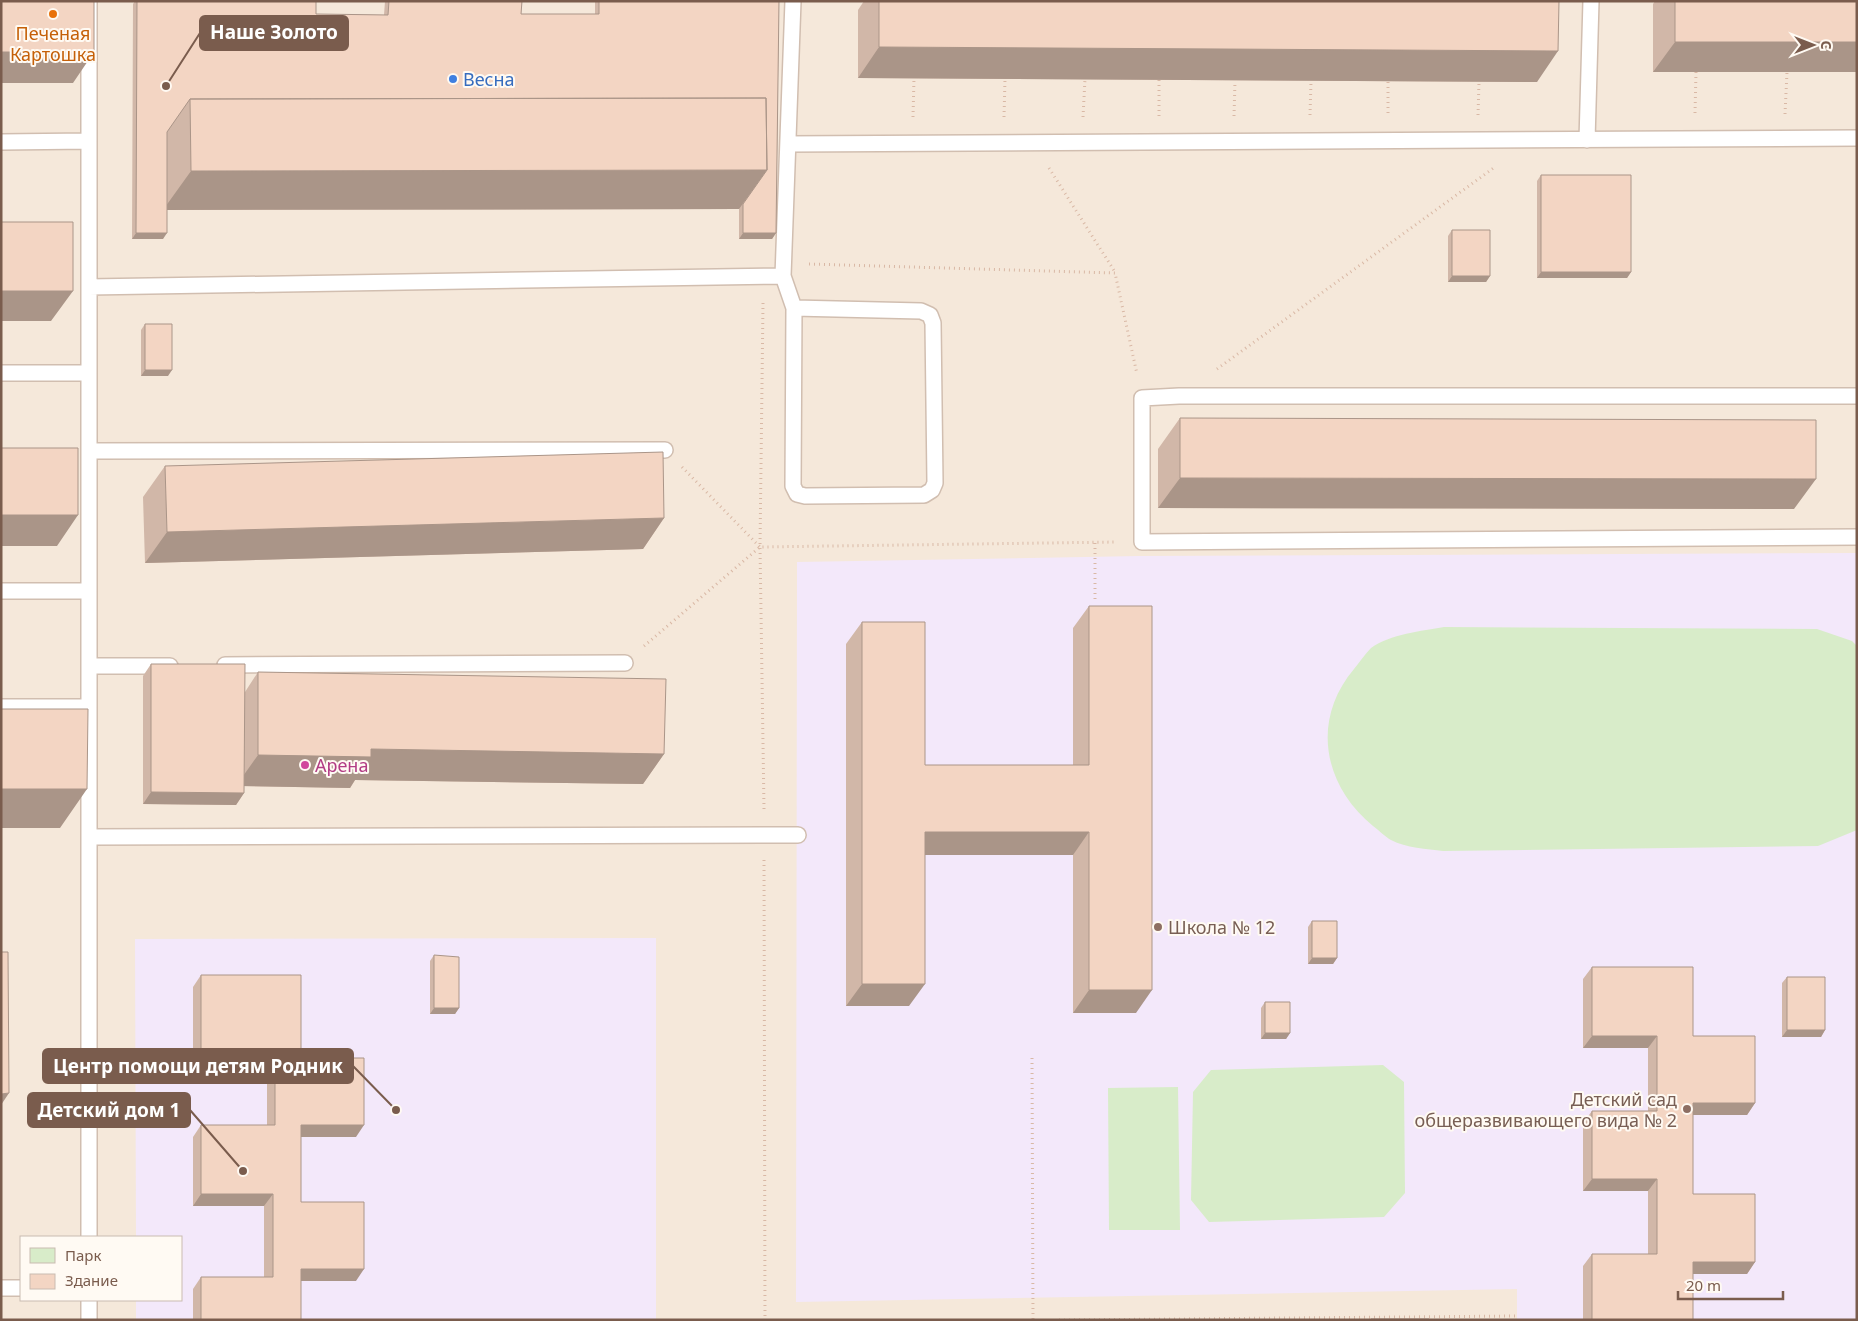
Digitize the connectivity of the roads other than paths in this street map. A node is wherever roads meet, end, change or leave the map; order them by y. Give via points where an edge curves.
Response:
1 (89, 1) edge
2 (793, 1) edge
3 (1591, 1) edge
4 (1857, 138) edge
5 (1587, 140) junction
6 (88, 141) junction
7 (1, 142) edge
8 (788, 144) junction
9 (784, 269) junction
10 (88, 287) junction
11 (794, 308) junction
12 (1, 373) edge
13 (88, 373) junction
14 (1857, 396) edge
15 (665, 450) road end
16 (88, 451) junction
17 (1857, 537) edge
18 (1, 591) edge
19 (88, 591) junction
20 (624, 663) road end
21 (88, 666) junction
22 (188, 666) edge
23 (208, 666) edge
24 (1, 707) edge
25 (88, 707) junction
26 (798, 835) dead end
27 (88, 837) junction
28 (88, 1236) edge
29 (1, 1288) edge
30 (20, 1288) edge
31 (88, 1301) edge
32 (88, 1320) edge

1 - 6 lane
2 - 8 lane
3 - 5 lane
4 - 5 lane
5 - 8 lane
6 - 7 lane
6 - 10 lane
8 - 9 lane
9 - 10 lane via 763,276
9 - 11 lane
10 - 13 lane
11 - 11 lane via 793,486 797,494 924,495 932,490 936,483 933,323 930,315 921,311
12 - 13 lane
13 - 16 lane
14 - 17 lane via 1142,398 1142,542
15 - 16 lane
16 - 19 lane
18 - 19 lane
19 - 21 lane
20 - 23 lane
21 - 22 lane
21 - 25 lane
24 - 25 lane
25 - 27 lane
26 - 27 lane
27 - 28 lane
29 - 30 lane
31 - 32 lane

